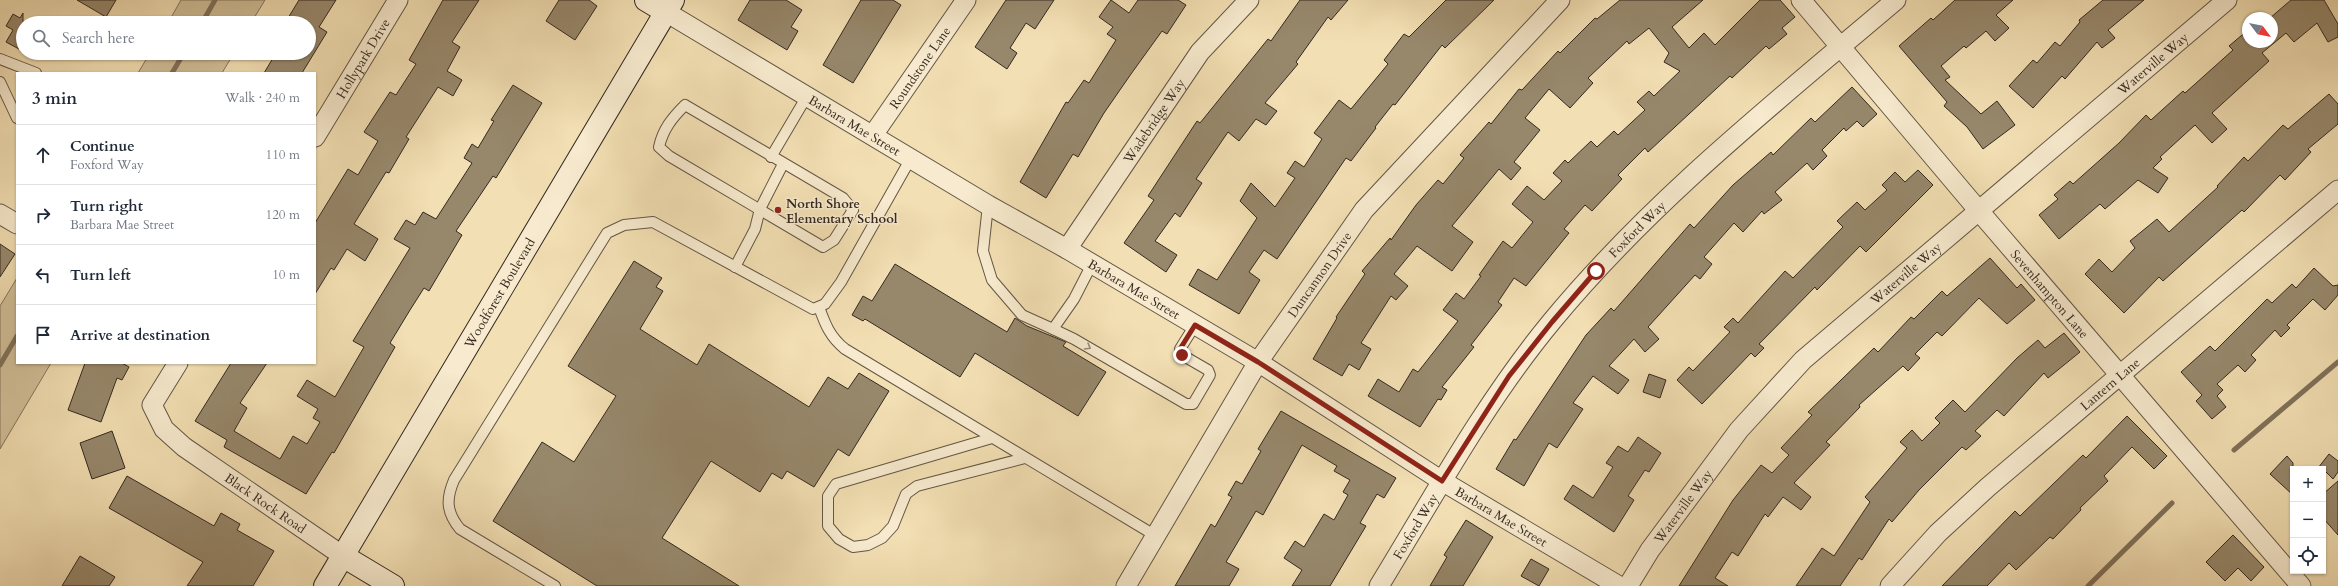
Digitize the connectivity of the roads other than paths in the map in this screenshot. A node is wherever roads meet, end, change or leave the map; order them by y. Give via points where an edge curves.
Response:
1 (398, 0) edge
2 (646, 0) edge
3 (966, 0) edge
4 (1249, 0) edge
5 (1560, 0) edge
6 (1801, 0) edge
7 (1896, 0) edge
8 (2227, 0) edge
9 (670, 6) edge
10 (1841, 47) junction
11 (0, 59) edge
12 (33, 72) edge
13 (0, 82) edge
14 (807, 96) junction
15 (16, 116) edge
16 (316, 135) edge
17 (873, 135) junction
18 (771, 156) junction
19 (911, 158) junction
20 (783, 164) junction
21 (2338, 190) edge
22 (988, 205) junction
23 (760, 209) junction
24 (1979, 211) junction
25 (0, 214) edge
26 (16, 223) edge
27 (1067, 249) junction
28 (1092, 264) junction
29 (735, 267) junction
30 (819, 307) junction
31 (1195, 325) junction
32 (1054, 329) junction
33 (1258, 362) junction
34 (177, 364) edge
35 (2121, 374) junction
36 (992, 438) junction
37 (1025, 458) junction
38 (1442, 481) junction
39 (1156, 536) junction
40 (343, 556) junction
41 (325, 586) edge
42 (393, 586) edge
43 (555, 586) edge
44 (1126, 586) edge
45 (1379, 586) edge
46 (1619, 586) edge
47 (1628, 586) edge
48 (1890, 586) edge
49 (2301, 586) edge

1 - 16 street, Hollypark Drive
2 - 9 main road, Barbara Mae Street
3 - 17 street, Roundstone Lane
4 - 27 street, Wadebridge Way via 1200,52
5 - 33 street, Duncannon Drive via 1364,210
6 - 10 street, Sevenhampton Lane
7 - 10 street, Foxford Way
8 - 24 street, Waterville Way
9 - 14 street, Barbara Mae Street
9 - 40 main road, Woodforest Boulevard
10 - 24 street, Sevenhampton Lane
10 - 38 street, Foxford Way via 1780,98 1647,219 1596,271 1509,376
11 - 12 lane
13 - 15 lane
14 - 17 street, Barbara Mae Street
14 - 18 lane
17 - 19 street, Barbara Mae Street
18 - 20 lane
18 - 23 lane via 685,105 672,117 662,133 659,147
19 - 22 street, Barbara Mae Street
19 - 30 lane via 841,282 825,304
20 - 23 lane
20 - 23 lane via 843,198 853,210 834,240 822,246
21 - 35 street, Lantern Lane
22 - 27 street, Barbara Mae Street
22 - 32 lane via 983,251 992,280 1022,315
23 - 29 lane via 755,228
24 - 35 street, Sevenhampton Lane
24 - 47 street, Waterville Way via 1803,360 1769,394 1698,482
25 - 26 street
27 - 28 street, Barbara Mae Street
28 - 31 street, Barbara Mae Street
28 - 32 lane via 1074,299
29 - 30 lane via 813,309
29 - 43 lane via 653,222 624,225 607,233 454,480 447,497 453,521 460,529
30 - 36 lane via 835,341
32 -> 31 lane via 1186,404 1193,404 1210,375 1208,370 1182,355 1180,349
31 - 33 street, Barbara Mae Street
33 - 38 street, Barbara Mae Street
33 - 39 street, Duncannon Drive
34 - 40 street, Black Rock Road via 152,405 164,429 184,447
35 - 48 street, Lantern Lane via 1988,487 1938,533
35 - 49 street, Sevenhampton Lane
36 - 37 lane
36 - 37 lane via 836,484 828,496 828,526 839,539 853,547 868,545 882,538 893,526 906,494 917,486
37 - 39 lane
38 - 45 street, Foxford Way
38 - 46 street, Barbara Mae Street
39 - 44 street, Duncannon Drive
40 - 41 main road, Woodforest Boulevard
40 - 42 main road, Black Rock Road

